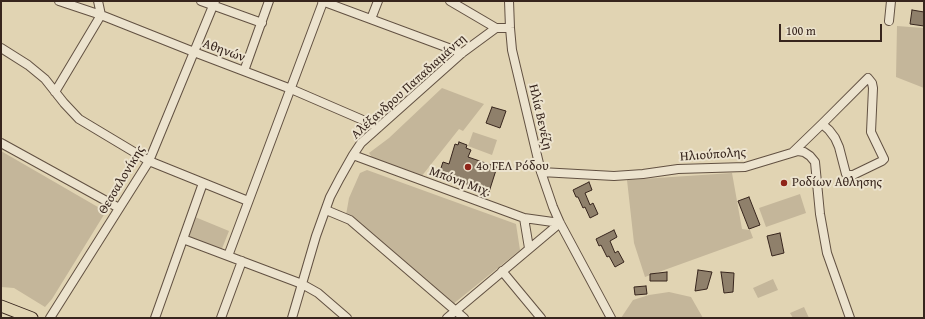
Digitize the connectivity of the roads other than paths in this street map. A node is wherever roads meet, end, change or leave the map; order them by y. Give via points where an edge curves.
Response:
1 (59, 1) edge
2 (98, 1) edge
3 (201, 1) edge
4 (269, 1) edge
5 (322, 1) edge
6 (378, 1) edge
7 (450, 1) edge
8 (509, 1) edge
9 (892, 1) edge
10 (214, 3) edge
11 (101, 15) junction
12 (371, 19) junction
13 (889, 21) dead end
14 (262, 23) junction
15 (496, 28) junction
16 (510, 28) junction
17 (1, 48) edge
18 (194, 52) junction
19 (462, 53) junction
20 (244, 71) junction
21 (291, 89) junction
22 (55, 92) junction
23 (822, 124) junction
24 (379, 127) junction
25 (1, 143) edge
26 (792, 153) junction
27 (353, 155) junction
28 (150, 161) junction
29 (541, 172) junction
30 (203, 183) junction
31 (248, 201) junction
32 (119, 208) junction
33 (326, 210) junction
34 (524, 218) junction
35 (560, 223) junction
36 (183, 239) junction
37 (529, 248) junction
38 (228, 256) junction
39 (242, 261) junction
40 (502, 271) junction
41 (302, 284) junction
42 (1, 306) edge
43 (456, 311) junction
44 (32, 318) edge
45 (50, 318) edge
46 (155, 318) edge
47 (220, 318) edge
48 (292, 318) edge
49 (347, 318) edge
50 (446, 318) edge
51 (464, 318) edge
52 (541, 318) edge
53 (611, 318) edge
54 (850, 318) edge

1 - 11 street, Αθηνών
2 - 11 street
3 - 10 street
4 - 14 street
5 - 12 street
5 - 21 street
6 - 12 street
7 - 15 street
8 - 16 street, Ηλία Βενέζη
9 - 13 street
10 - 14 street
10 - 18 street, Θεσσαλονίκης
11 - 18 street, Αθηνών
11 - 22 street
12 - 19 street
14 - 20 street
15 - 16 street
15 - 19 street, Αλέξανδρου Παπαδιαμάντη
16 - 29 street, Ηλία Βενέζη via 512,50
17 - 22 street via 34,70
18 - 20 street, Αθηνών
18 - 28 street, Θεσσαλονίκης
19 - 24 street, Αλέξανδρου Παπαδιαμάντη
20 - 21 street, Αθηνών
21 - 24 street, Αθηνών
21 - 31 street
22 - 28 street via 79,119
23 - 23 street via 868,78 873,88 871,132 884,159 853,175 846,174 835,138
23 - 26 street
24 - 27 street, Αλέξανδρου Παπαδιαμάντη via 361,143
25 - 32 street
26 - 29 street, Ηλιούπολης via 745,167 678,169 614,176
26 - 54 street, Ηλιούπολης via 804,152 815,162 827,253
27 - 33 street, Αλέξανδρου Παπαδιαμάντη
27 - 34 street, Μπόνη Μιχ.
28 - 30 street
28 - 32 street, Θεσσαλονίκης
29 - 35 street, Ηλία Βενέζη
30 - 31 street
30 - 36 street
31 - 38 street
32 - 45 street, Θεσσαλονίκης
33 - 41 street, Αλέξανδρου Παπαδιαμάντη
33 - 43 street via 350,220
34 - 35 street, Μπόνη Μιχ.
34 - 37 street
35 - 37 street
35 - 53 street, Ηλία Βενέζη
36 - 38 street
36 - 46 street
37 - 40 street
38 - 39 street
39 - 41 street
39 - 47 street
40 - 43 street
40 - 52 street
41 - 48 street, Αλέξανδρου Παπαδιαμάντη
41 - 49 street via 318,293
42 - 44 main road
43 - 50 street
43 - 51 street

